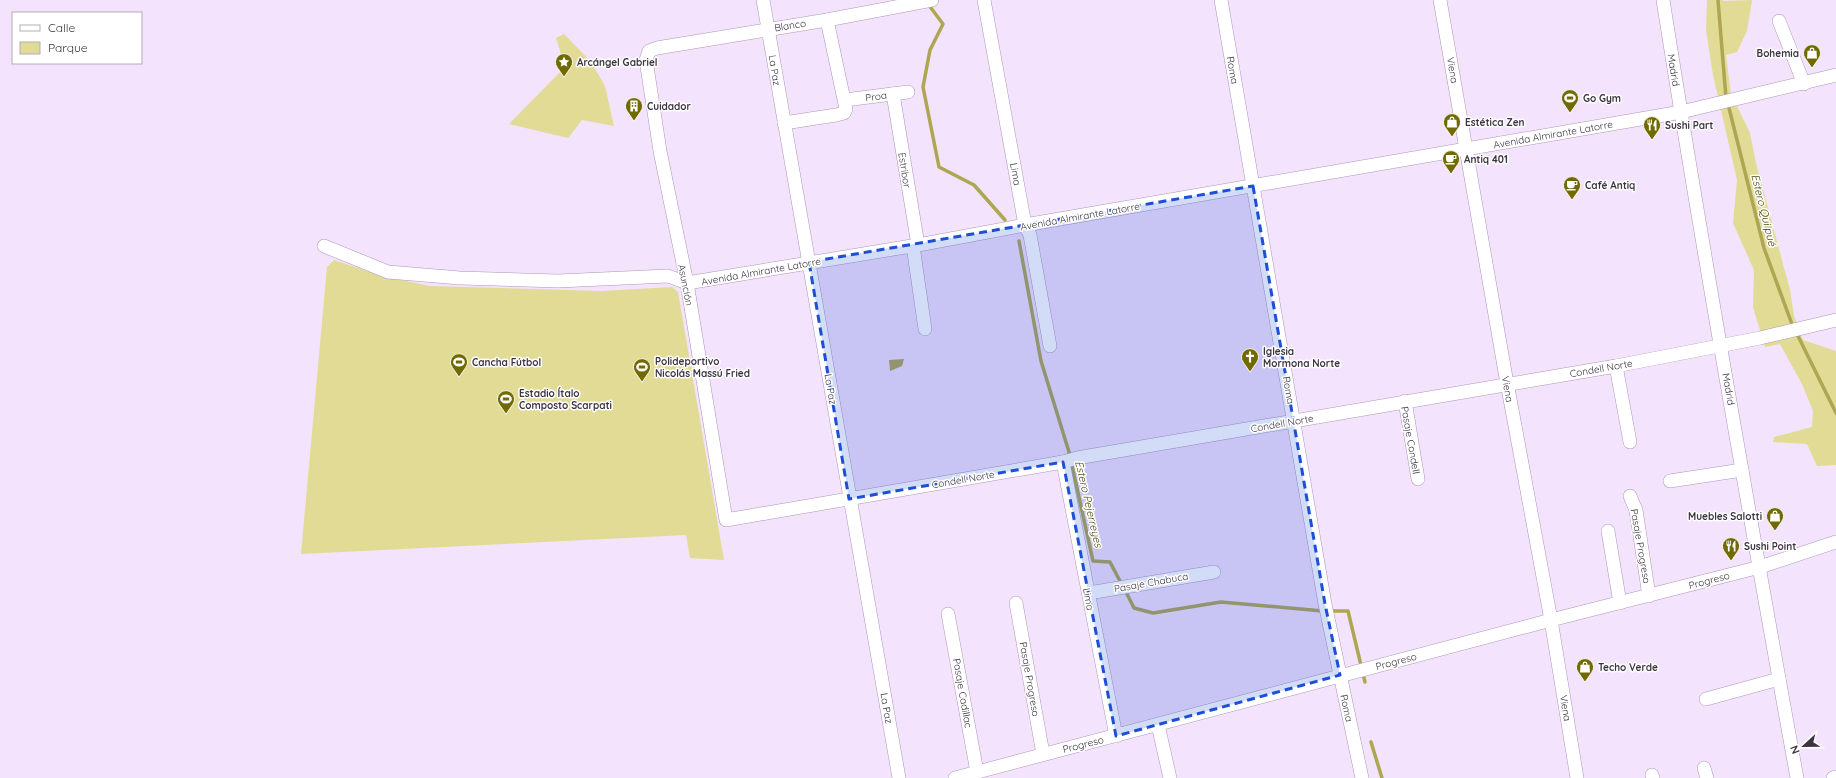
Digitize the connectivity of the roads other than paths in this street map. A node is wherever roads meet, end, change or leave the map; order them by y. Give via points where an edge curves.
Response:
1 (763, 0) edge
2 (932, 0) edge
3 (984, 0) edge
4 (1221, 0) edge
5 (1440, 0) edge
6 (1663, 0) edge
7 (827, 20) junction
8 (1779, 21) dead end
9 (768, 29) junction
10 (649, 51) joint
11 (1836, 75) edge
12 (1804, 84) junction
13 (908, 92) dead end
14 (892, 94) junction
15 (844, 106) junction
16 (1681, 112) junction
17 (784, 123) junction
18 (1466, 149) junction
19 (1253, 186) junction
20 (1025, 225) junction
21 (915, 245) junction
22 (324, 246) dead end
23 (810, 262) junction
24 (687, 284) junction
25 (1836, 320) edge
26 (925, 329) dead end
27 (1050, 346) dead end
28 (1721, 346) junction
29 (1616, 366) junction
30 (1507, 384) junction
31 (1405, 401) junction
32 (1294, 421) junction
33 (1630, 442) dead end
34 (1069, 460) junction
35 (1742, 470) junction
36 (1418, 479) dead end
37 (1670, 481) dead end
38 (1630, 496) dead end
39 (849, 499) junction
40 (726, 520) joint
41 (1608, 531) dead end
42 (1836, 542) edge
43 (1760, 567) junction
44 (1214, 572) dead end
45 (1088, 593) junction
46 (1649, 596) junction
47 (1016, 603) dead end
48 (1620, 603) junction
49 (948, 614) dead end
50 (1551, 620) junction
51 (1346, 674) junction
52 (1779, 679) junction
53 (1706, 699) dead end
54 (1158, 725) junction
55 (1116, 736) junction
56 (1043, 754) junction
57 (977, 772) junction
58 (1003, 772) edge
59 (900, 778) edge
60 (955, 778) edge
61 (1170, 778) edge
62 (1362, 778) edge
63 (1577, 778) edge
64 (1797, 778) edge

1 - 9 street, La Paz
2 - 7 street, Blanco
3 - 20 street, Lima
4 - 19 street, Roma
5 - 18 street, Viena
6 - 16 street, Madrid
7 - 9 street, Blanco
7 - 15 street
8 - 12 street
9 - 10 street, Blanco
9 - 17 street, La Paz
10 - 24 street, Asunción via 646,60 660,151
11 - 12 street, Avenida Almirante Latorre
12 - 16 street, Avenida Almirante Latorre
13 - 14 street, Proa
14 - 15 street, Proa
14 - 21 street, Estribor
15 - 17 street, Proa
16 - 18 street, Avenida Almirante Latorre
16 - 28 street, Madrid
17 - 23 street, La Paz
18 - 19 street, Avenida Almirante Latorre
18 - 30 street, Viena
19 - 20 street, Avenida Almirante Latorre
19 - 32 street, Roma
20 - 21 street, Avenida Almirante Latorre
20 - 27 street, Lima via 1030,235
21 - 23 street, Avenida Almirante Latorre
21 - 26 street, Estribor
22 - 24 street, Avenida Almirante Latorre via 388,272 460,278 558,281 668,276
23 - 24 street, Avenida Almirante Latorre
23 - 39 street, La Paz
24 - 40 street, Asunción
25 - 28 street, Condell Norte
28 - 29 street, Condell Norte
28 - 35 street, Madrid
29 - 30 street, Condell Norte
29 - 33 street
30 - 31 street, Condell Norte
30 - 50 street, Viena
31 - 32 street, Condell Norte
31 - 36 street, Pasaje Condell
32 - 34 street, Condell Norte
32 - 51 street, Roma via 1325,604
34 - 39 street, Condell Norte
34 - 45 street, Lima
35 - 37 street
35 - 43 street, Madrid
38 - 46 street, Pasaje Progreso via 1636,510
39 - 40 street, Condell Norte
39 - 59 street, La Paz
41 - 48 street
42 - 43 street, Progreso
43 - 46 street, Progreso
43 - 52 street, Madrid
44 - 45 street, Pasaje Chabuca
45 - 55 street, Lima
46 - 48 street, Progreso
47 - 56 street, Pasaje Progreso
48 - 50 street, Progreso
49 - 57 street, Pasaje Cadillac
50 - 51 street, Progreso
50 - 63 street, Viena
51 - 54 street, Progreso
51 - 62 street, Roma
52 - 53 street
52 - 64 street, Madrid
54 - 55 street, Progreso
54 - 61 street
55 - 56 street, Progreso
56 - 58 street, Progreso
57 - 58 street, Progreso
57 - 60 street, Progreso

